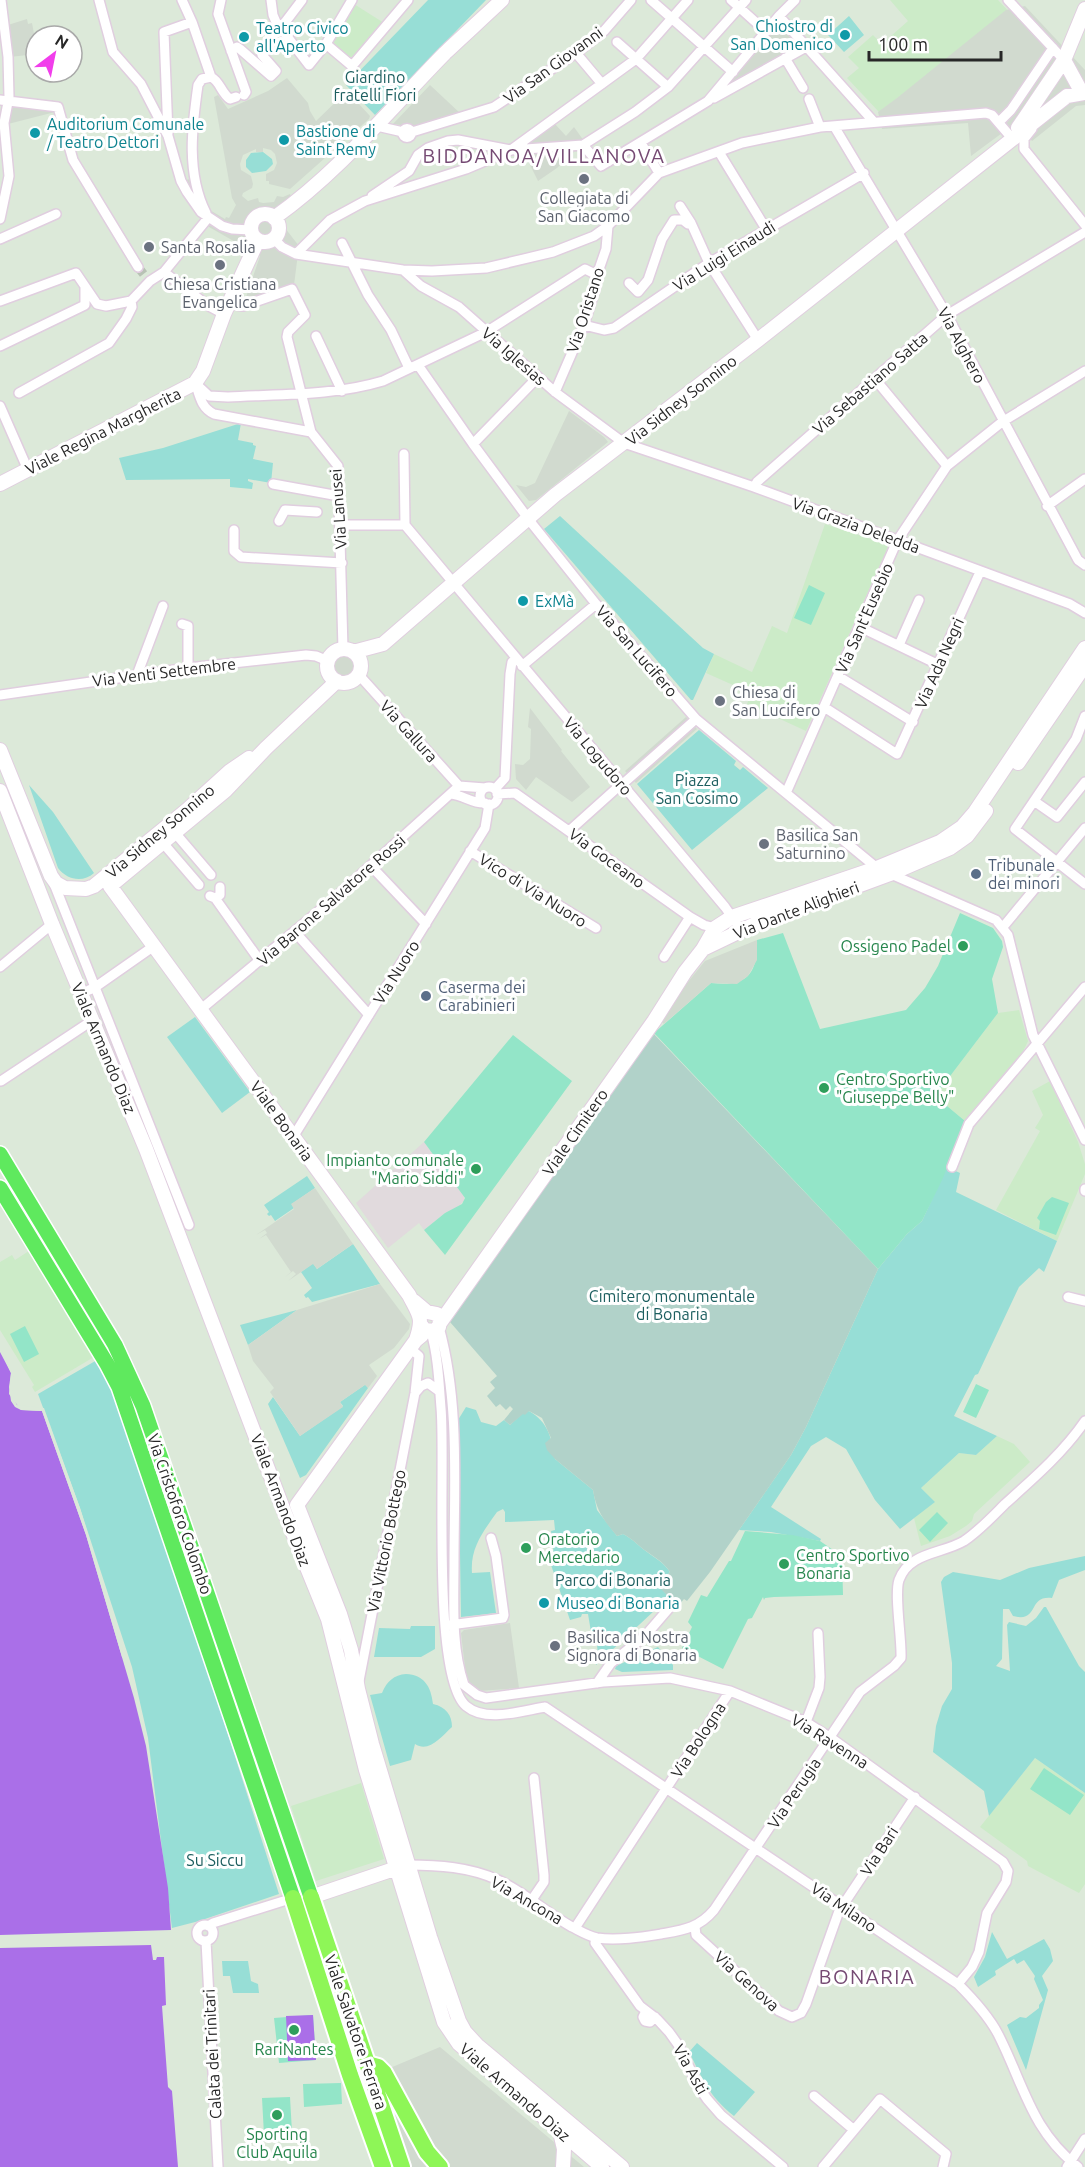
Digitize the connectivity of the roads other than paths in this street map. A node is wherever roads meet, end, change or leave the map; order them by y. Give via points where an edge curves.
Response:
1 (0, 0) edge
2 (99, 0) edge
3 (182, 0) edge
4 (221, 0) edge
5 (271, 0) edge
6 (302, 0) edge
7 (352, 0) edge
8 (408, 0) edge
9 (502, 0) edge
10 (631, 0) edge
11 (651, 0) edge
12 (688, 0) edge
13 (731, 0) edge
14 (795, 0) edge
15 (1013, 3) edge
16 (742, 4) edge
17 (1085, 9) edge
18 (779, 16) junction
19 (673, 19) junction
20 (192, 22) junction
21 (763, 29) junction
22 (282, 35) junction
23 (3, 36) edge
24 (617, 42) dead end
25 (326, 44) junction
26 (704, 46) junction
27 (806, 46) junction
28 (1053, 48) junction
29 (266, 50) dead end
30 (231, 51) junction
31 (576, 53) junction
32 (785, 58) junction
33 (636, 59) junction
34 (1064, 60) junction
35 (733, 72) junction
36 (211, 76) junction
37 (602, 84) junction
38 (668, 87) junction
39 (803, 88) dead end
40 (1080, 94) edge
41 (809, 99) dead end
42 (4, 101) edge
43 (708, 101) junction
44 (874, 122) junction
45 (999, 122) junction
46 (2, 124) edge
47 (377, 126) junction
48 (834, 126) junction
49 (820, 127) junction
50 (168, 136) junction
51 (1009, 139) junction
52 (641, 142) junction
53 (583, 145) junction
54 (511, 150) junction
55 (719, 152) junction
56 (659, 173) junction
57 (864, 173) junction
58 (365, 201) junction
59 (680, 206) dead end
60 (56, 214) dead end
61 (208, 218) junction
62 (274, 218) junction
63 (0, 219) edge
64 (691, 223) junction
65 (1085, 225) edge
66 (608, 226) junction
67 (766, 230) junction
68 (897, 231) junction
69 (1085, 232) edge
70 (255, 235) junction
71 (0, 239) edge
72 (274, 239) junction
73 (342, 243) dead end
74 (296, 254) junction
75 (351, 262) junction
76 (709, 263) junction
77 (138, 267) tunnel mouth
78 (403, 270) junction
79 (164, 272) junction
80 (597, 275) junction
81 (629, 283) dead end
82 (85, 288) junction
83 (0, 301) edge
84 (131, 302) junction
85 (227, 309) junction
86 (947, 315) junction
87 (584, 324) junction
88 (486, 332) junction
89 (316, 336) dead end
90 (758, 340) junction
91 (0, 346) edge
92 (413, 366) junction
93 (1085, 371) edge
94 (538, 377) junction
95 (875, 379) junction
96 (195, 383) junction
97 (342, 391) junction
98 (555, 392) junction
99 (18, 393) dead end
100 (300, 393) junction
101 (0, 405) edge
102 (1002, 422) junction
103 (311, 432) junction
104 (624, 443) junction
105 (473, 444) junction
106 (404, 454) dead end
107 (947, 466) junction
108 (28, 470) junction
109 (1085, 479) edge
110 (0, 484) edge
111 (273, 484) dead end
112 (754, 487) junction
113 (339, 496) junction
114 (1047, 506) junction
115 (317, 512) dead end
116 (529, 519) junction
117 (279, 521) dead end
118 (341, 525) junction
119 (405, 525) junction
120 (234, 531) dead end
121 (897, 541) junction
122 (342, 563) junction
123 (1085, 565) edge
124 (980, 572) junction
125 (455, 583) junction
126 (919, 600) dead end
127 (596, 604) junction
128 (163, 606) dead end
129 (1085, 613) edge
130 (182, 624) dead end
131 (860, 627) junction
132 (899, 645) junction
133 (1085, 648) edge
134 (348, 650) junction
135 (328, 661) junction
136 (519, 663) junction
137 (939, 664) junction
138 (1085, 665) edge
139 (188, 668) junction
140 (137, 675) junction
141 (359, 675) junction
142 (838, 676) junction
143 (337, 681) junction
144 (0, 694) edge
145 (824, 707) junction
146 (1085, 716) edge
147 (696, 719) junction
148 (913, 722) junction
149 (1076, 739) junction
150 (1085, 747) edge
151 (266, 748) junction
152 (0, 750) edge
153 (1085, 782) edge
154 (459, 786) junction
155 (0, 791) edge
156 (492, 791) junction
157 (786, 793) junction
158 (451, 794) junction
159 (1034, 801) junction
160 (487, 804) junction
161 (1085, 828) edge
162 (569, 831) junction
163 (176, 834) junction
164 (164, 843) junction
165 (470, 851) junction
166 (1057, 862) junction
167 (371, 866) junction
168 (883, 871) junction
169 (211, 875) dead end
170 (51, 876) junction
171 (111, 881) junction
172 (1085, 884) edge
173 (199, 885) dead end
174 (220, 887) dead end
175 (690, 917) junction
176 (732, 917) junction
177 (52, 924) junction
178 (426, 924) junction
179 (1004, 927) junction
180 (596, 928) dead end
181 (715, 928) junction
182 (741, 930) junction
183 (295, 932) junction
184 (154, 946) junction
185 (703, 949) junction
186 (664, 957) dead end
187 (260, 961) junction
188 (1, 964) edge
189 (1085, 987) edge
190 (87, 991) junction
191 (200, 1010) junction
192 (369, 1015) junction
193 (93, 1020) junction
194 (1038, 1045) junction
195 (1, 1081) edge
196 (293, 1137) junction
197 (1085, 1140) edge
198 (0, 1154) edge
199 (952, 1167) dead end
200 (0, 1188) edge
201 (189, 1225) dead end
202 (1068, 1297) dead end
203 (1085, 1301) edge
204 (432, 1322) junction
205 (413, 1344) junction
206 (439, 1391) junction
207 (415, 1393) junction
208 (1085, 1421) edge
209 (297, 1505) junction
210 (284, 1511) junction
211 (491, 1538) dead end
212 (670, 1607) dead end
213 (449, 1625) junction
214 (818, 1633) dead end
215 (597, 1683) junction
216 (358, 1689) junction
217 (543, 1691) junction
218 (730, 1691) junction
219 (486, 1698) junction
220 (545, 1707) junction
221 (484, 1715) junction
222 (806, 1722) junction
223 (831, 1738) junction
224 (534, 1778) dead end
225 (667, 1789) junction
226 (915, 1797) junction
227 (757, 1848) junction
228 (402, 1867) junction
229 (290, 1891) junction
230 (311, 1897) junction
231 (531, 1901) junction
232 (843, 1905) junction
233 (695, 1927) junction
234 (574, 1928) junction
235 (591, 1936) junction
236 (958, 1984) junction
237 (367, 2064) junction
238 (814, 2096) dead end
239 (854, 2130) junction
240 (560, 2132) junction
241 (1085, 2139) edge
242 (1072, 2165) edge
243 (439, 2166) edge
244 (218, 2167) edge
245 (383, 2167) edge
246 (402, 2167) edge
247 (563, 2167) edge
248 (602, 2167) edge
249 (622, 2167) edge
250 (783, 2167) edge
251 (824, 2167) edge
252 (943, 2167) edge

1 - 23 street
2 - 50 street via 113,52 141,84
3 - 20 street
4 - 30 street via 218,14
5 - 22 street
6 - 22 street
7 - 25 street
8 - 25 street via 352,66
9 - 47 main road via 446,52
10 - 31 street, Via San Giovanni via 604,31
11 - 19 street
12 - 19 street
13 - 16 street
14 - 18 street
15 - 28 street
16 - 21 street
16 - 26 street
17 - 34 main road
18 - 21 street
18 - 27 street
19 - 26 street
19 - 33 street
20 - 36 street
20 - 50 street via 164,32
21 - 35 street
22 - 25 street via 309,65
23 - 42 street
24 - 33 street
26 - 35 street
26 - 38 street
27 - 32 street
27 - 44 street
28 - 34 street
28 - 45 street
29 - 30 street via 263,57 276,71 271,76 237,47
30 - 36 street via 246,92 230,99
31 - 37 street
31 - 47 street, Via San Giovanni via 494,107 407,132
32 - 39 street
32 - 43 street
33 - 37 street
33 - 38 street
34 - 40 main road
34 - 51 main road
35 - 43 street
36 - 61 street via 198,85 192,161
37 - 54 street
38 - 53 street
40 - 51 main road via 1067,96 1017,137
40 - 65 street via 1030,131 1024,139 1024,149
41 - 49 street
42 - 46 street
42 - 77 street via 58,107 73,160
43 - 52 street
44 - 45 street via 986,113
44 - 48 street
45 - 51 street
46 - 63 street via 9,176
47 - 62 main road via 311,190
48 - 49 street
48 - 57 street, Via Alghero
49 - 55 street via 742,143
50 - 61 street via 181,181
51 - 68 main road, Via Sidney Sonnino
52 - 53 street via 601,166
52 - 56 street
53 - 54 street
54 - 58 street via 466,169
54 - 58 street via 458,140 438,144 418,155 409,171
55 - 56 street
55 - 67 street
56 - 66 street
57 - 67 street, Via Luigi Einaudi
57 - 68 street, Via Alghero
58 - 74 street via 330,220
59 - 64 street
60 - 71 street
61 - 70 street
61 - 79 street
62 - 70 main road via 258,217 254,221
62 - 72 main road via 279,228
64 - 76 street
64 - 81 street via 674,220 662,239 648,280 638,292
66 - 78 street via 581,242 520,261 466,270
66 - 80 street, Via Oristano via 606,249
67 - 76 street, Via Luigi Einaudi
68 - 86 street, Via Alghero
68 - 90 main road, Via Sidney Sonnino
69 - 86 street, Via Sebastiano Satta
70 - 72 main road via 265,242
70 - 85 main road, Viale Regina Margherita
72 - 74 street
73 - 75 street, Via San Lucifero
74 - 75 street
75 - 78 street
75 - 92 street, Via San Lucifero
76 - 87 street, Via Luigi Einaudi via 614,328 604,330
76 - 90 street
78 - 88 street, Via Iglesias via 421,286 459,307
79 - 84 street via 147,278
79 - 85 street via 207,305
80 - 87 street, Via Oristano
80 - 88 street via 585,269
82 - 83 street via 76,273
82 - 84 street via 97,304
82 - 91 street via 85,305
84 - 99 street via 126,319 109,343
85 - 96 main road, Viale Regina Margherita
85 - 100 street, Via Lanusei via 292,289 305,315 287,338
86 - 95 street, Via Sebastiano Satta
86 - 102 street, Via Alghero
87 - 98 street, Via Oristano
88 - 92 street
88 - 94 street, Via Iglesias
89 - 97 street
90 - 104 main road, Via Sidney Sonnino
92 - 97 street via 383,381
92 - 105 street, Via San Lucifero
93 - 102 street, Via Sant'Eusebio
94 - 98 street, Via Iglesias
94 - 105 street
95 - 107 street
95 - 112 street, Via Sebastiano Satta
96 - 100 street via 209,396
96 - 103 street via 200,400 214,414
96 - 108 main road, Viale Regina Margherita
97 - 100 street
98 - 104 street, Via Iglesias
100 - 103 street, Via Lanusei
101 - 108 street
102 - 107 street, Via Sant'Eusebio
102 - 114 street, Via Alghero
103 - 113 street, Via Lanusei via 338,466
104 - 112 street, Via Grazia Deledda
104 - 116 main road, Via Sidney Sonnino
105 - 116 street, Via San Lucifero
106 - 119 street
107 - 121 street, Via Sant'Eusebio
108 - 110 main road, Viale Regina Margherita
109 - 114 street
111 - 113 street
112 - 121 street, Via Grazia Deledda
113 - 118 street, Via Lanusei
114 - 123 street, Via Alghero via 1078,560
115 - 117 street via 285,510
116 - 125 main road, Via Sidney Sonnino
116 - 127 street, Via San Lucifero
118 - 119 street
118 - 122 street, Via Lanusei
119 - 125 street, Via Logudoro
120 - 122 street via 234,551 241,557
121 - 124 street, Via Grazia Deledda
121 - 131 street, Via Sant'Eusebio
122 - 134 street, Via Lanusei
124 - 129 street, Via Grazia Deledda
124 - 137 street, Via Ada Negri
125 - 134 main road, Via Sidney Sonnino via 383,644
125 - 136 street, Via Logudoro
126 - 132 street
127 - 136 street
127 - 147 street, Via San Lucifero
128 - 140 street
130 - 139 street via 188,627
131 - 132 street
131 - 142 street, Via Sant'Eusebio
132 - 137 street
133 - 168 main road, Via Dante Alighieri via 962,827
134 - 135 main road via 333,652
134 - 141 main road via 360,662
135 - 139 street, Via Venti Settembre via 306,655
135 - 143 main road via 328,671
136 - 156 street via 512,662 510,674 505,778
136 - 176 street, Via Logudoro
137 - 148 street, Via Ada Negri
138 - 168 main road, Via Dante Alighieri via 967,836 950,848
139 - 140 street, Via Venti Settembre
140 - 144 street, Via Venti Settembre
141 - 143 main road via 349,682
141 - 154 street, Via Gallura
142 - 145 street, Via Sant'Eusebio
142 - 148 street
143 - 151 main road, Via Sidney Sonnino
145 - 148 street, Via Ada Negri via 897,754
145 - 157 street, Via Sant'Eusebio
146 - 149 street
147 - 157 street, Via San Lucifero
147 - 162 street
149 - 150 street
149 - 159 street
151 - 163 main road, Via Sidney Sonnino
151 - 171 main road, Via Sidney Sonnino via 230,771
152 - 170 main road, Viale Armando Diaz
153 - 159 street via 1058,817
154 - 156 street, Via Goceano
154 - 158 street, Via Barone Salvatore Rossi
155 - 177 main road, Viale Armando Diaz
156 - 160 street via 496,801
156 - 160 street via 480,795
156 - 162 street, Via Goceano via 515,793
157 - 168 street, Via San Lucifero
158 - 160 street
158 - 167 street, Via Barone Salvatore Rossi
159 - 166 street via 1016,829
160 - 165 street, Via Nuoro via 485,828
161 - 166 street
162 - 175 street, Via Goceano
163 - 164 main road, Via Sidney Sonnino
163 - 169 street
164 - 171 main road, Via Sidney Sonnino
164 - 173 street
165 - 178 street, Via Nuoro
165 - 180 street, Vico di Via Nuoro
166 - 172 street
166 - 179 street
167 - 178 street
167 - 183 street, Via Barone Salvatore Rossi
168 - 176 main road, Via Dante Alighieri
168 - 179 street, Via San Lucifero
168 - 182 main road, Via Dante Alighieri
170 - 171 main road, Via Sidney Sonnino via 56,883 74,889
170 - 190 street, Viale Armando Diaz
171 - 184 main road, Viale Bonaria via 149,931
174 - 187 street via 220,895 212,897
175 - 181 street, Via Goceano
175 - 186 street
176 - 181 main road, Via Dante Alighieri
176 - 182 street, Via Logudoro
177 - 188 street
177 - 190 main road, Viale Armando Diaz
178 - 192 street, Via Nuoro
179 - 194 street
181 - 185 main road, Via Dante Alighieri
182 - 185 main road, Via Dante Alighieri
183 - 187 street, Via Barone Salvatore Rossi
183 - 192 street
184 - 190 street
184 - 191 main road, Viale Bonaria
185 - 204 main road, Viale Cimitero
187 - 191 street, Via Barone Salvatore Rossi
189 - 194 street
190 - 193 main road, Viale Armando Diaz
190 - 201 street, Viale Armando Diaz
191 - 196 main road, Viale Bonaria
192 - 196 street, Via Nuoro
193 - 195 street
193 - 210 main road, Viale Armando Diaz
194 - 197 street
194 - 199 street via 969,1124
196 - 204 main road, Viale Bonaria
198 - 230 main road, Via Cristoforo Colombo via 131,1376
200 - 229 main road, Via Cristoforo Colombo via 118,1388
202 - 203 street
204 - 205 main road, Viale Cimitero
204 - 206 street
204 - 213 street via 445,1352 454,1425
205 - 207 street, Via Vittorio Bottego via 419,1356
205 - 209 main road
206 - 207 street via 428,1383
206 - 213 street
207 - 216 street, Via Vittorio Bottego
208 - 223 street, Via Perugia via 1044,1469 972,1536 917,1558 906,1568 898,1586 901,1658 860,1692
209 - 210 main road
209 - 216 main road, Viale Armando Diaz via 340,1614
210 - 228 main road, Viale Armando Diaz via 328,1619 351,1716
211 - 213 street via 504,1615 500,1620
212 - 215 street via 645,1636 611,1663
213 - 219 street via 464,1685
213 - 221 street via 454,1686 464,1704
214 - 222 street via 819,1688
215 - 217 street, Via Ravenna
215 - 218 street, Via Ravenna via 669,1678
216 - 228 main road, Viale Armando Diaz
217 - 219 street
217 - 220 street
218 - 222 street, Via Ravenna
218 - 225 street, Via Bologna
219 - 221 street
220 - 221 street
220 - 225 street, Via Milano
222 - 223 street, Via Ravenna
223 - 226 street, Via Ravenna
223 - 227 street, Via Perugia
224 - 231 street via 544,1882
225 - 227 street, Via Milano
225 - 234 street, Via Ancona
226 - 232 street, Via Bari
226 - 236 street, Via Ravenna via 1003,1862 1008,1871 987,1913 979,1952
227 - 232 street, Via Milano
227 - 233 street, Via Perugia via 714,1910
228 - 230 main road
228 - 231 street, Via Ancona via 434,1865 463,1869 498,1880
228 - 240 main road, Viale Armando Diaz via 450,2032
228 - 249 main road, Viale Armando Diaz via 465,2032
229 - 230 main road
229 - 244 street, Calata dei Trinitari via 201,1926 197,1931 200,1939 206,1941
229 - 245 highway, Viale Salvatore Ferrara
230 - 237 highway, Viale Salvatore Ferrara
231 - 234 street, Via Ancona
232 - 233 street, Via Genova via 806,2004 801,2013 792,2017 779,2011 696,1935
232 - 236 street, Via Milano
233 - 235 street via 608,1939
234 - 235 street, Via Ancona
235 - 250 street, Via Asti via 646,2011 679,2046 707,2099
236 - 242 street, Via Milano via 988,2017 1034,2116
237 - 243 highway via 384,2073 427,2152
237 - 246 highway, Viale Salvatore Ferrara
238 - 239 street
239 - 251 street
239 - 252 street via 880,2099 946,2154
240 - 247 main road
240 - 248 main road, Viale Armando Diaz
241 - 242 street

